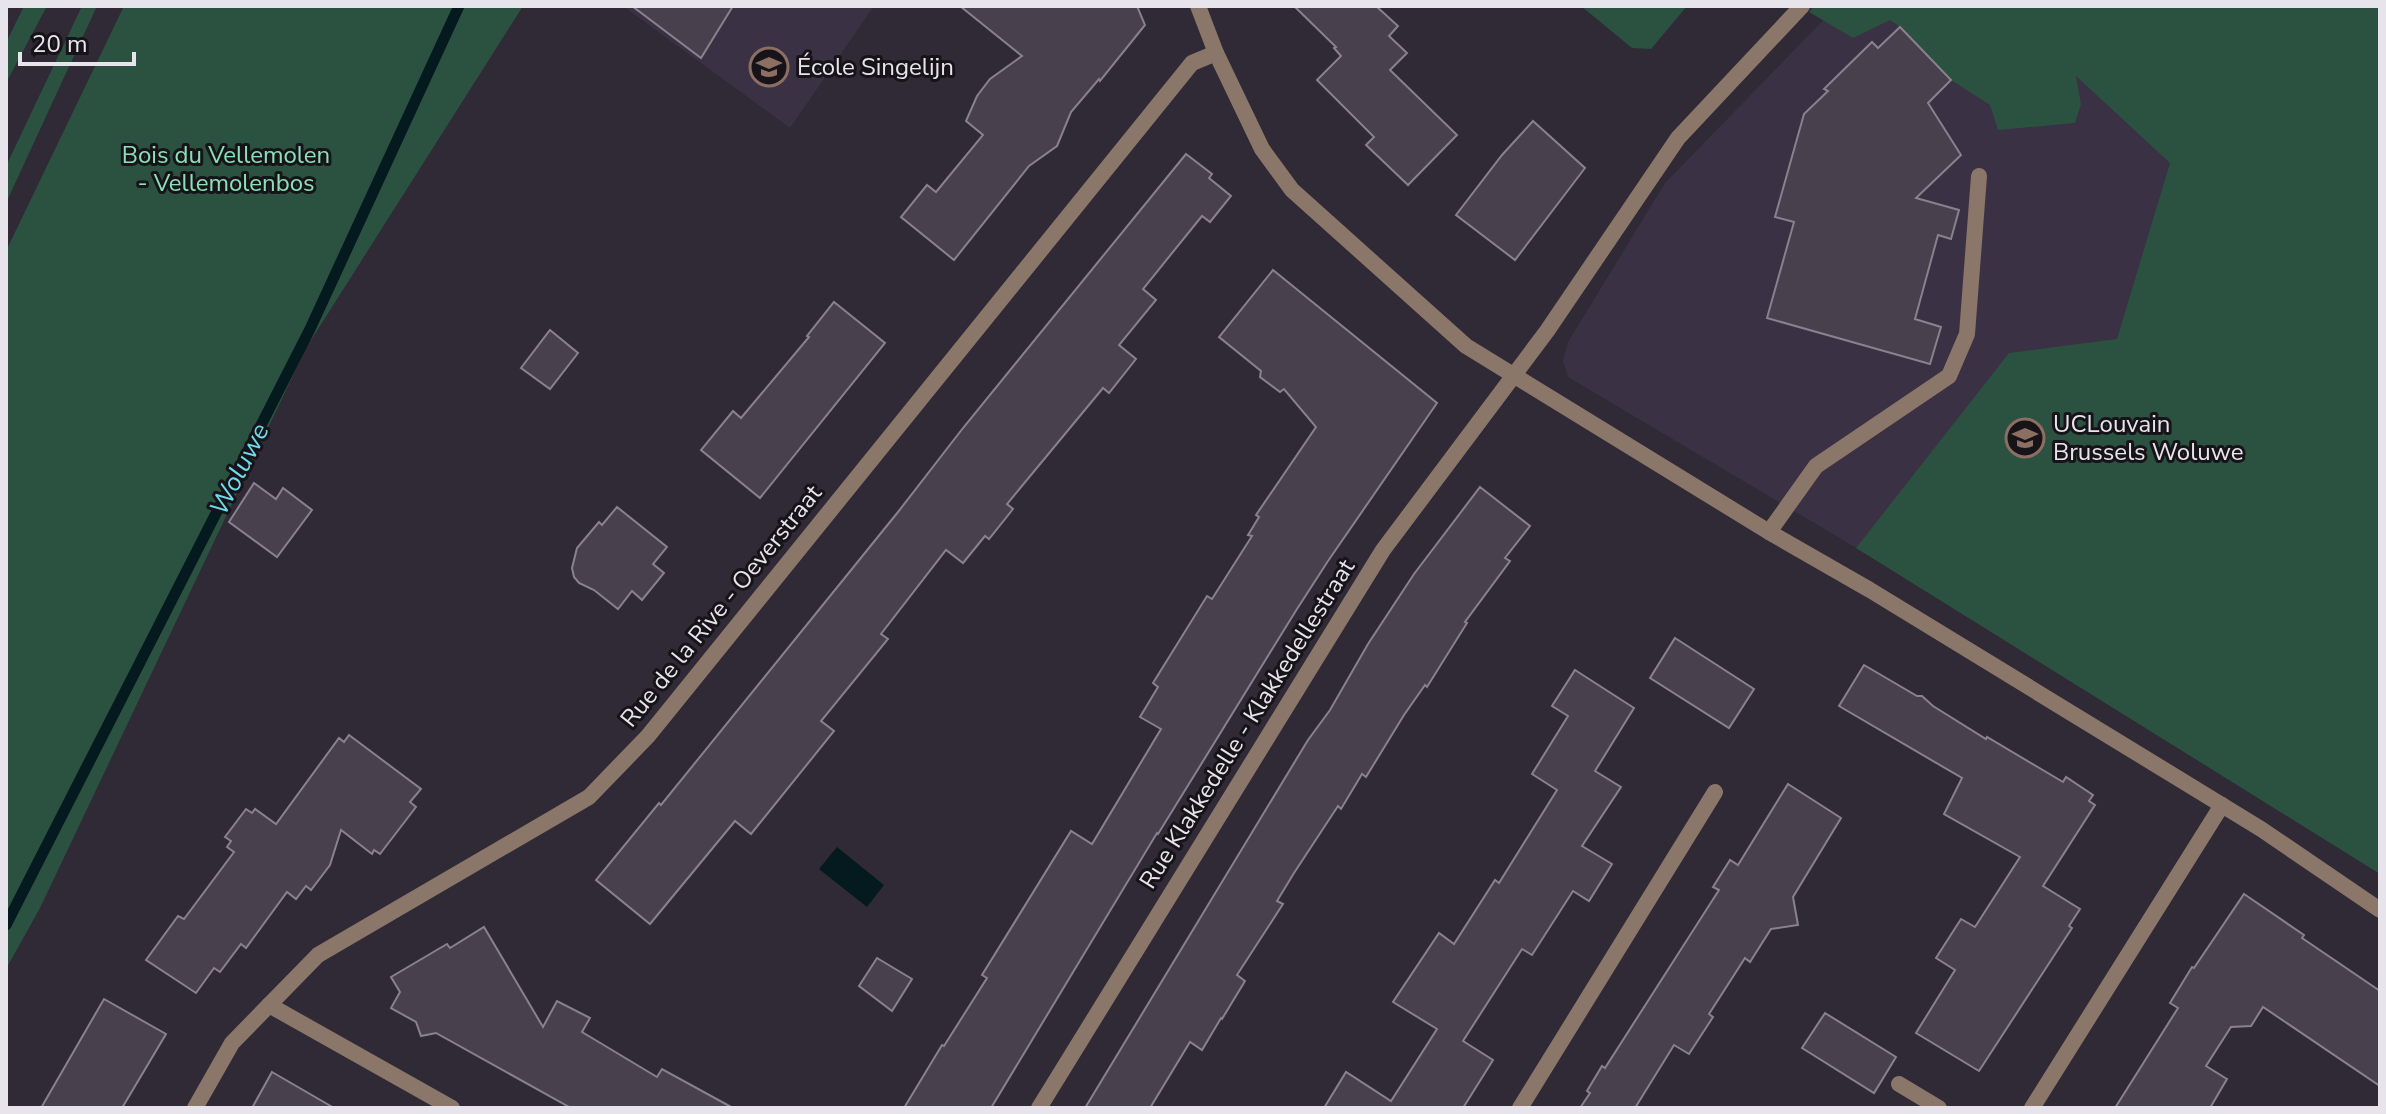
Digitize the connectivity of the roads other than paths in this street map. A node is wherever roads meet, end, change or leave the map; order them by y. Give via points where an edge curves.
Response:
1 (1198, 6) edge
2 (1802, 6) edge
3 (1216, 53) junction
4 (1979, 176) dead end
5 (1512, 375) junction
6 (1769, 532) junction
7 (1715, 792) dead end
8 (2222, 805) junction
9 (2380, 910) edge
10 (269, 1005) junction
11 (1899, 1084) dead end
12 (195, 1108) edge
13 (452, 1108) edge
14 (1039, 1108) edge
15 (1520, 1108) edge
16 (1939, 1108) edge
17 (2032, 1108) edge

1 - 3 street
2 - 5 street, Rue Klakkedelle - Klakkedellestraat via 1678,138
3 - 5 street via 1262,149 1292,190 1466,346
3 - 10 street, Rue de la Rive - Oeverstraat via 1192,63 648,736 589,797 318,955
4 - 6 street via 1967,334 1949,376 1816,466
5 - 6 street
5 - 14 street, Rue Klakkedelle - Klakkedellestraat via 1383,550
6 - 8 street
7 - 15 street
8 - 9 street
8 - 17 street
10 - 12 street, Rue de la Rive - Oeverstraat via 232,1043
10 - 13 street
11 - 16 street

